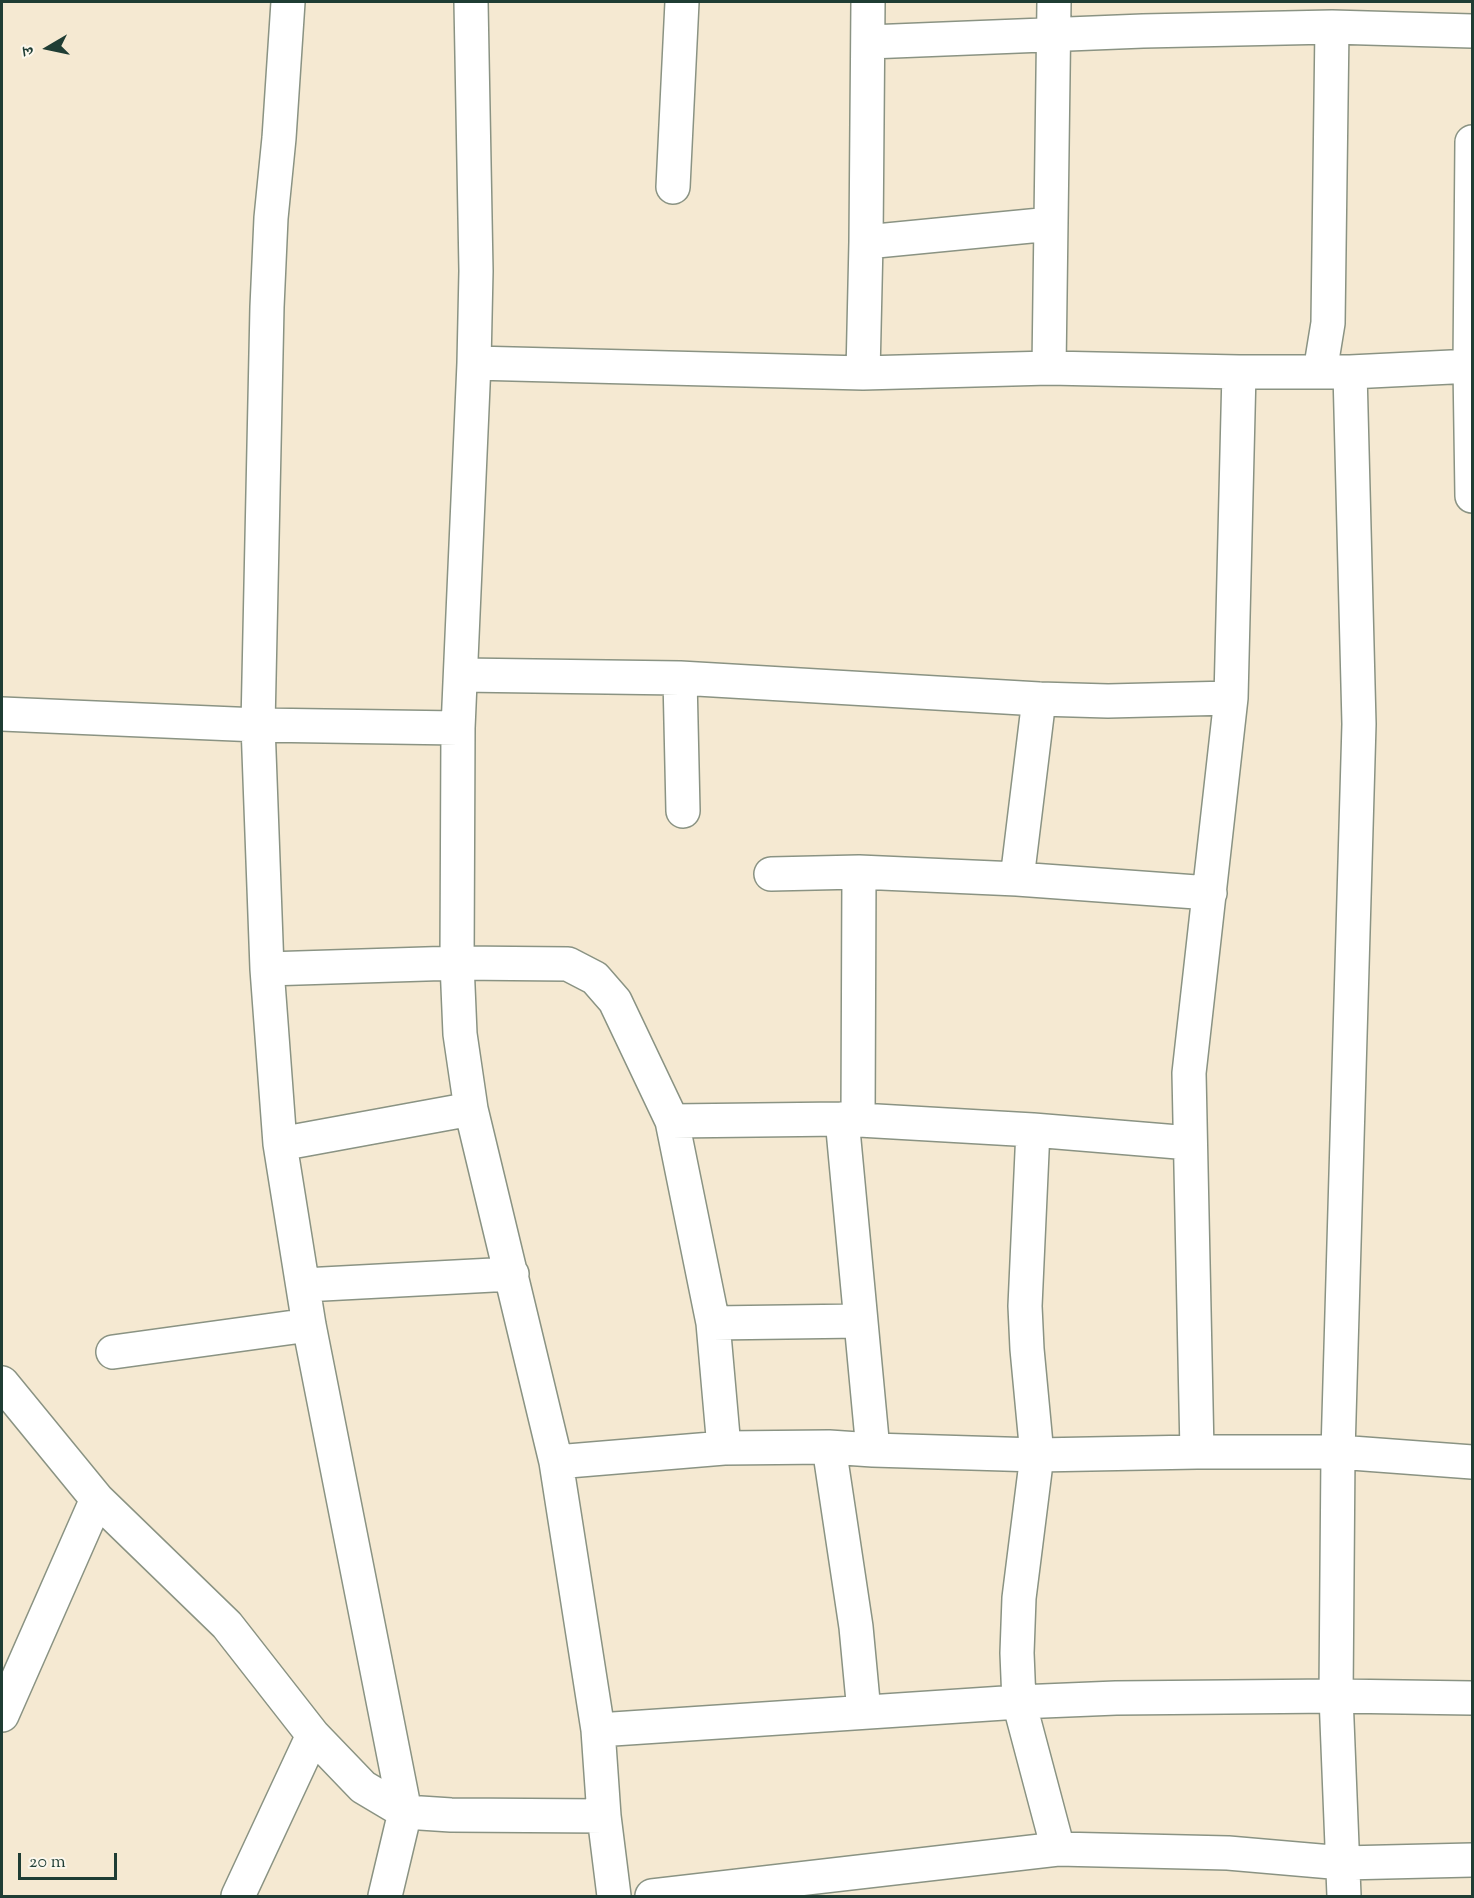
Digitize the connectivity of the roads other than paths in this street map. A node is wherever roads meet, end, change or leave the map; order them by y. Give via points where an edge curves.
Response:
1 (288, 2) edge
2 (471, 2) edge
3 (682, 2) edge
4 (868, 2) edge
5 (1054, 2) edge
6 (1332, 27) junction
7 (1473, 31) edge
8 (1054, 36) junction
9 (869, 42) junction
10 (1473, 142) edge
11 (673, 187) dead end
12 (1051, 224) junction
13 (866, 242) junction
14 (474, 363) junction
15 (1471, 366) edge
16 (1049, 368) junction
17 (1239, 372) junction
18 (1335, 372) junction
19 (863, 374) junction
20 (1473, 496) edge
21 (461, 675) junction
22 (680, 678) junction
23 (1231, 698) junction
24 (1040, 699) junction
25 (2, 714) edge
26 (258, 725) junction
27 (458, 728) junction
28 (683, 811) dead end
29 (859, 872) junction
30 (771, 874) dead end
31 (1017, 879) junction
32 (1210, 893) junction
33 (457, 963) junction
34 (267, 969) junction
35 (471, 1109) junction
36 (850, 1119) junction
37 (672, 1121) junction
38 (1033, 1130) junction
39 (1190, 1143) junction
40 (280, 1144) junction
41 (512, 1274) junction
42 (304, 1285) junction
43 (860, 1321) junction
44 (713, 1323) junction
45 (309, 1325) junction
46 (113, 1352) dead end
47 (2, 1383) edge
48 (829, 1446) junction
49 (724, 1448) junction
50 (873, 1450) junction
51 (1197, 1452) junction
52 (1338, 1452) junction
53 (1037, 1455) junction
54 (556, 1462) junction
55 (1473, 1462) edge
56 (97, 1499) junction
57 (1336, 1696) junction
58 (1473, 1698) edge
59 (1020, 1702) junction
60 (864, 1712) junction
61 (2, 1715) edge
62 (598, 1730) junction
63 (313, 1735) junction
64 (405, 1812) junction
65 (604, 1816) junction
66 (1058, 1850) junction
67 (1473, 1860) edge
68 (1342, 1863) junction
69 (238, 1896) edge
70 (385, 1896) edge
71 (614, 1896) edge
72 (652, 1896) edge
73 (1344, 1896) edge

1 - 26 street via 266,331
2 - 14 street
3 - 11 street
4 - 9 street
5 - 8 street
6 - 7 street
6 - 8 street
6 - 18 street via 1328,323
8 - 9 street
8 - 12 street
9 - 13 street
10 - 15 street
12 - 13 street
12 - 16 street
13 - 19 street
14 - 19 street
14 - 21 street
15 - 18 street
15 - 20 street
16 - 17 street
16 - 19 street
17 - 18 street
17 - 23 street
18 - 52 street via 1359,724
21 - 22 street
21 - 27 street
22 - 24 street
22 - 28 street
23 - 24 street
23 - 32 street
24 - 31 street
25 - 26 street
26 - 27 street
26 - 34 street
27 - 33 street
29 - 30 street
29 - 31 street
29 - 36 street
31 - 32 street
32 - 39 street via 1189,1072
33 - 34 street
33 - 35 street via 459,1034
33 - 37 street via 568,964 595,978 615,1001
34 - 40 street
35 - 40 street
35 - 41 street
36 - 37 street
36 - 38 street
36 - 43 street
37 - 44 street
38 - 39 street
38 - 53 street via 1025,1306
39 - 51 street
40 - 42 street
41 - 42 street
41 - 54 street
42 - 45 street
43 - 44 street
43 - 50 street
44 - 49 street
45 - 46 street
45 - 64 street
47 - 56 street
48 - 49 street
48 - 50 street
48 - 60 street via 856,1627
49 - 54 street
50 - 53 street
51 - 52 street
51 - 53 street
52 - 55 street
52 - 57 street
53 - 59 street via 1019,1598
54 - 62 street
56 - 61 street
56 - 63 street via 227,1625
57 - 58 street
57 - 59 street
57 - 68 street
59 - 60 street
59 - 66 street
60 - 62 street
62 - 65 street
63 - 64 street via 363,1787
63 - 69 street
64 - 65 street
64 - 70 street
65 - 71 street
66 - 68 street via 1228,1853
66 - 72 street
67 - 68 street
68 - 73 street

